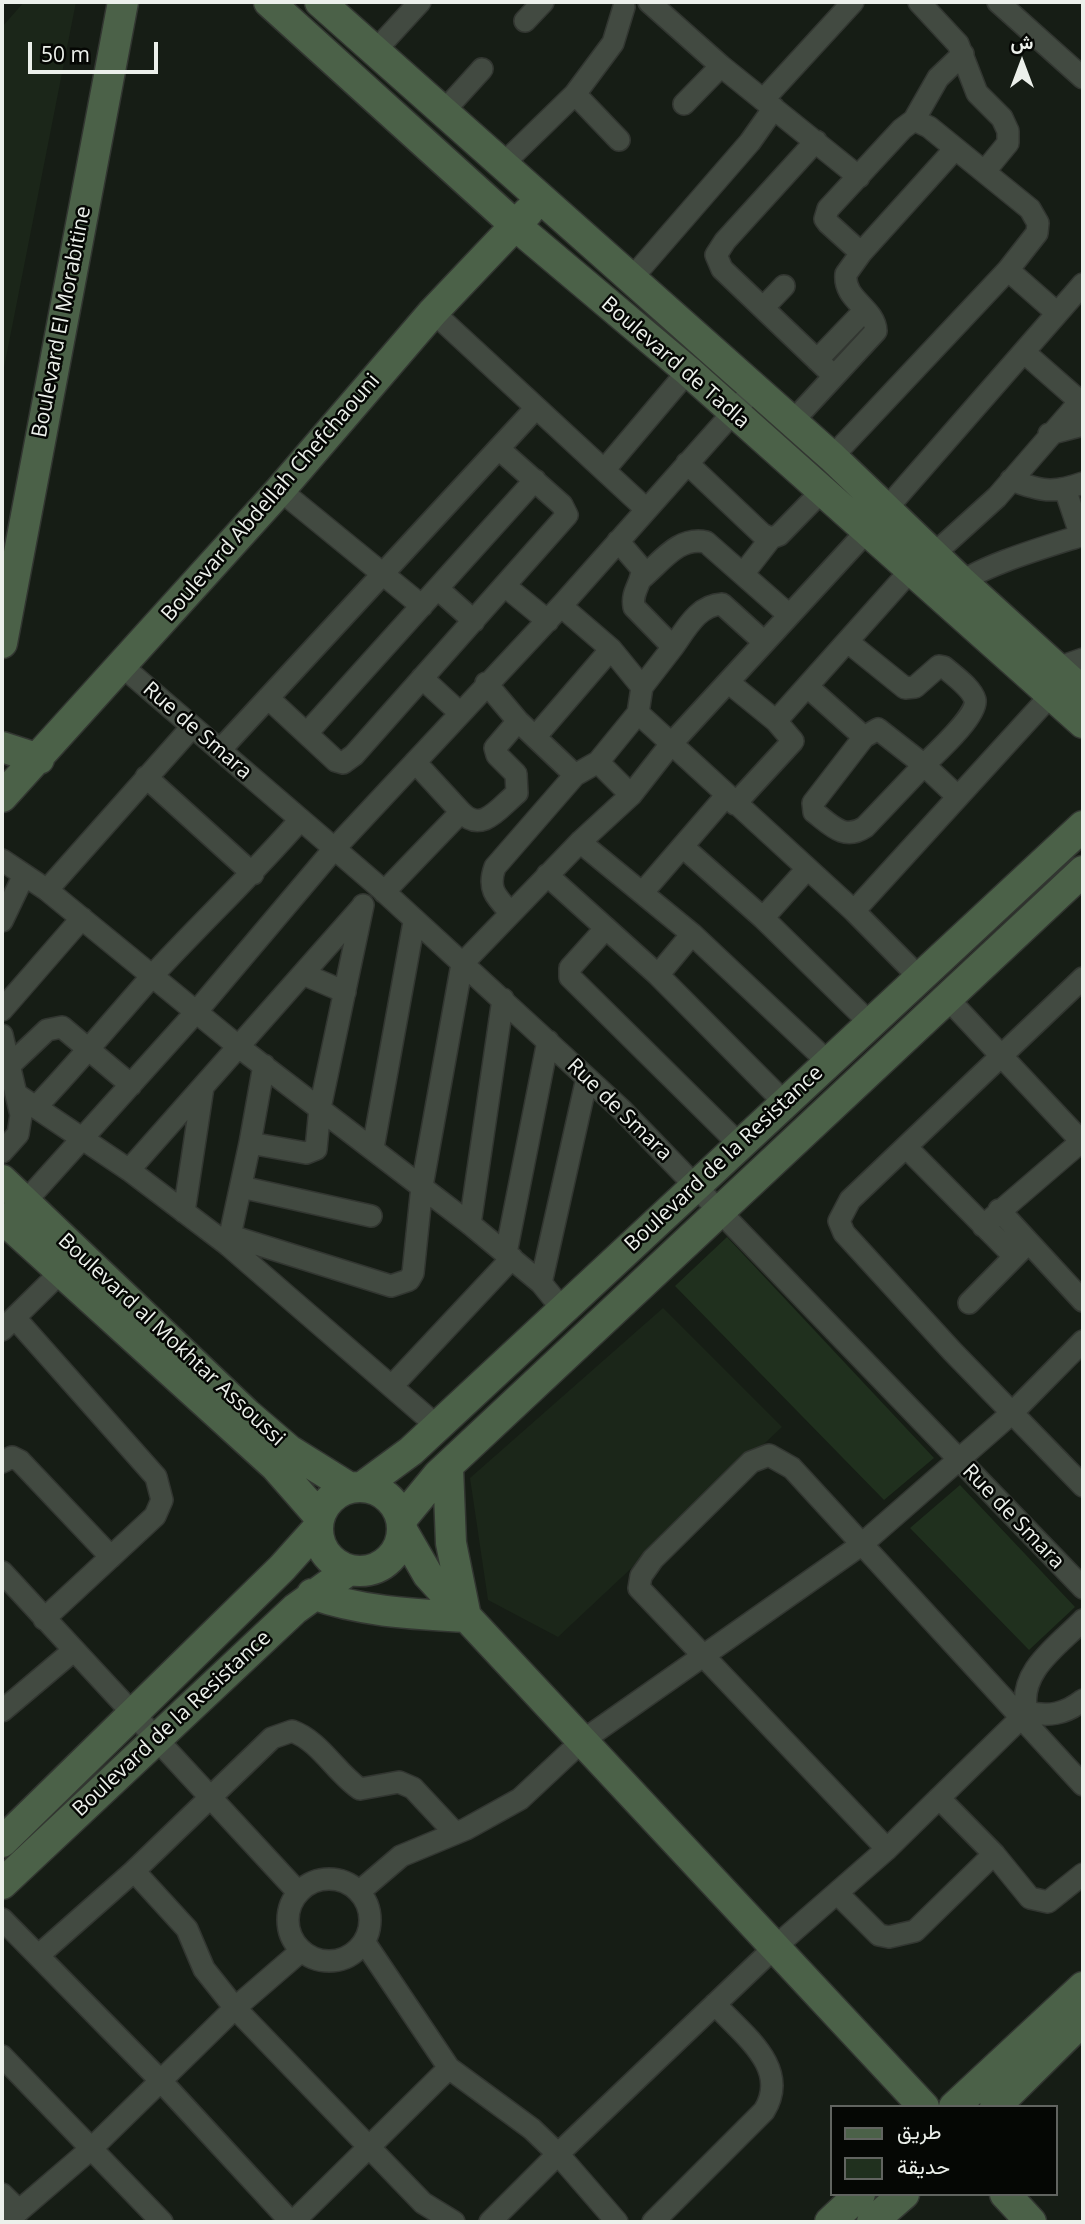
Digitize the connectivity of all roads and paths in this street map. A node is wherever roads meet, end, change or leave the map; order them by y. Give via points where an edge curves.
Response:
1 (123, 2) edge
2 (269, 2) edge
3 (419, 2) edge
4 (543, 2) edge
5 (649, 2) edge
6 (853, 2) edge
7 (919, 2) edge
8 (623, 3) edge
9 (1003, 3) edge
10 (328, 4) edge
11 (525, 21) dead end
12 (375, 51) junction
13 (963, 54) junction
14 (720, 66) junction
15 (482, 69) dead end
16 (1083, 78) edge
17 (575, 94) junction
18 (684, 104) dead end
19 (769, 104) junction
20 (443, 112) junction
21 (914, 120) junction
22 (619, 141) dead end
23 (816, 141) junction
24 (954, 150) junction
25 (503, 164) junction
26 (985, 171) junction
27 (859, 177) junction
28 (540, 198) junction
29 (516, 226) junction
30 (861, 253) junction
31 (1007, 270) junction
32 (632, 278) junction
33 (1083, 284) edge
34 (783, 286) dead end
35 (763, 308) junction
36 (864, 310) junction
37 (433, 312) junction
38 (1057, 313) junction
39 (1025, 353) junction
40 (817, 360) junction
41 (688, 371) junction
42 (834, 376) junction
43 (754, 389) junction
44 (1082, 401) edge
45 (535, 409) junction
46 (732, 413) junction
47 (792, 422) junction
48 (1083, 425) edge
49 (1049, 434) junction
50 (499, 449) junction
51 (832, 457) junction
52 (687, 463) junction
53 (605, 469) junction
54 (535, 480) junction
55 (1011, 480) junction
56 (1074, 486) edge
57 (280, 490) junction
58 (822, 491) junction
59 (887, 506) junction
60 (646, 509) junction
61 (867, 531) junction
62 (1082, 536) edge
63 (771, 538) junction
64 (618, 541) junction
65 (923, 562) junction
66 (382, 572) junction
67 (743, 574) junction
68 (642, 578) junction
69 (505, 586) junction
70 (438, 589) junction
71 (951, 590) junction
72 (422, 606) junction
73 (554, 614) junction
74 (789, 615) junction
75 (474, 621) junction
76 (764, 642) junction
77 (848, 642) junction
78 (2, 643) edge
79 (673, 647) junction
80 (611, 649) junction
81 (122, 666) junction
82 (1064, 674) edge
83 (422, 678) junction
84 (728, 682) junction
85 (486, 683) junction
86 (642, 687) junction
87 (809, 688) junction
88 (1083, 692) edge
89 (268, 698) junction
90 (460, 713) junction
91 (638, 713) junction
92 (518, 721) junction
93 (776, 721) junction
94 (1083, 723) edge
95 (191, 728) junction
96 (307, 733) junction
97 (536, 736) junction
98 (864, 737) junction
99 (671, 744) junction
100 (2, 747) edge
101 (219, 750) junction
102 (39, 759) junction
103 (415, 762) junction
104 (598, 762) junction
105 (924, 765) junction
106 (575, 775) junction
107 (146, 777) junction
108 (631, 795) junction
109 (957, 796) junction
110 (2, 797) edge
111 (730, 800) junction
112 (461, 812) junction
113 (300, 820) junction
114 (1083, 827) edge
115 (580, 842) junction
116 (683, 847) junction
117 (334, 849) junction
118 (2, 860) edge
119 (807, 869) junction
120 (1083, 871) edge
121 (253, 874) junction
122 (24, 875) junction
123 (547, 875) junction
124 (381, 889) junction
125 (47, 890) junction
126 (643, 892) junction
127 (363, 905) junction
128 (854, 911) junction
129 (511, 913) junction
130 (82, 918) junction
131 (763, 918) junction
132 (2, 921) edge
133 (414, 922) junction
134 (606, 928) junction
135 (692, 934) junction
136 (462, 964) junction
137 (303, 974) junction
138 (657, 975) junction
139 (153, 976) junction
140 (919, 977) junction
141 (1083, 978) edge
142 (345, 992) junction
143 (503, 999) junction
144 (949, 1000) junction
145 (2, 1010) edge
146 (197, 1011) junction
147 (870, 1023) junction
148 (2, 1035) edge
149 (548, 1041) junction
150 (239, 1047) junction
151 (91, 1049) junction
152 (1001, 1058) junction
153 (828, 1062) junction
154 (264, 1065) junction
155 (9, 1066) junction
156 (587, 1078) junction
157 (131, 1085) junction
158 (204, 1087) junction
159 (16, 1094) junction
160 (784, 1102) junction
161 (36, 1107) junction
162 (320, 1108) junction
163 (83, 1139) junction
164 (1083, 1141) edge
165 (250, 1143) junction
166 (739, 1144) junction
167 (373, 1148) junction
168 (907, 1148) junction
169 (2, 1152) edge
170 (129, 1170) junction
171 (2, 1180) edge
172 (695, 1185) junction
173 (422, 1186) junction
174 (241, 1187) junction
175 (13, 1210) edge
176 (722, 1210) junction
177 (999, 1210) junction
178 (184, 1212) junction
179 (372, 1216) dead end
180 (470, 1224) junction
181 (983, 1226) junction
182 (229, 1241) junction
183 (1022, 1249) junction
184 (509, 1256) junction
185 (69, 1264) junction
186 (541, 1283) junction
187 (1083, 1301) edge
188 (969, 1303) dead end
189 (563, 1310) junction
190 (9, 1324) edge
191 (1083, 1340) edge
192 (392, 1386) junction
193 (1012, 1413) junction
194 (437, 1426) junction
195 (958, 1460) junction
196 (2, 1462) edge
197 (448, 1467) junction
198 (1083, 1486) edge
199 (356, 1488) junction
200 (318, 1522) junction
201 (402, 1525) junction
202 (861, 1545) junction
203 (111, 1557) junction
204 (378, 1567) junction
205 (349, 1570) junction
206 (4, 1578) edge
207 (1083, 1588) edge
208 (312, 1594) junction
209 (457, 1607) junction
210 (44, 1619) junction
211 (1083, 1620) edge
212 (73, 1651) junction
213 (704, 1657) junction
214 (1083, 1700) edge
215 (2, 1711) edge
216 (1024, 1715) junction
217 (133, 1716) junction
218 (155, 1740) junction
219 (582, 1741) junction
220 (1083, 1785) edge
221 (209, 1798) junction
222 (939, 1798) junction
223 (6, 1831) edge
224 (455, 1833) junction
225 (887, 1849) junction
226 (35, 1853) junction
227 (994, 1854) junction
228 (134, 1871) junction
229 (1083, 1874) edge
230 (2, 1884) edge
231 (360, 1891) junction
232 (298, 1892) junction
233 (838, 1894) junction
234 (2, 1919) edge
235 (365, 1943) junction
236 (775, 1947) junction
237 (302, 1951) junction
238 (40, 1954) junction
239 (1083, 1987) edge
240 (716, 2004) junction
241 (235, 2008) junction
242 (1083, 2020) edge
243 (2, 2056) edge
244 (449, 2068) junction
245 (160, 2080) junction
246 (922, 2105) edge
247 (956, 2105) edge
248 (997, 2105) edge
249 (92, 2148) junction
250 (368, 2149) junction
251 (558, 2154) junction
252 (2, 2194) edge
253 (858, 2196) edge
254 (902, 2196) edge
255 (1007, 2196) edge
256 (13, 2217) edge
257 (155, 2220) edge
258 (443, 2220) edge
259 (292, 2222) edge
260 (490, 2222) edge
261 (617, 2222) edge
262 (653, 2222) edge
263 (830, 2222) edge
264 (872, 2222) edge
265 (1031, 2222) edge

1 - 78 main road, Boulevard El Morabitine
2 - 29 main road, Boulevard de Tadla
3 - 12 street
4 - 11 street
5 - 14 street
6 - 19 street
7 - 13 street via 950,33
8 - 17 street via 613,43
9 - 16 street
10 - 12 main road, Boulevard de Tadla
12 - 20 main road, Boulevard de Tadla
13 - 21 street via 938,78
13 - 26 street via 977,93 1002,118 1008,131 1008,143
14 - 18 street
14 - 19 street
15 - 20 street
17 - 22 street
17 - 25 street
19 - 23 street
19 - 32 street via 750,142
20 - 25 main road, Boulevard de Tadla
21 - 24 street
21 - 27 street
23 - 27 street
23 - 35 street via 725,240 716,256 722,269
24 - 26 street
24 - 30 street
25 - 28 main road, Boulevard de Tadla
26 - 31 street via 1030,209 1038,223 1037,233
27 - 30 street via 824,219
28 - 29 main road, Boulevard Abdellah Chefchaouni
28 - 32 main road, Boulevard de Tadla
29 - 37 main road, Boulevard Abdellah Chefchaouni
29 - 41 main road, Boulevard de Tadla
30 - 36 street via 846,280 851,296
31 - 38 street
31 - 51 street
32 - 43 main road, Boulevard de Tadla
33 - 38 street
34 - 35 street
35 - 40 street
36 - 40 street
36 - 42 street via 876,331
37 - 45 street
37 - 57 main road, Boulevard Abdellah Chefchaouni
38 - 39 street
39 - 44 street
39 - 59 street
40 - 42 street
41 - 46 main road, Boulevard de Tadla
41 - 53 street
42 - 47 street
43 - 46 street
43 - 47 main road, Boulevard de Tadla
44 - 49 street
45 - 50 street
45 - 53 street
46 - 52 street
46 - 58 main road, Boulevard de Tadla
47 - 51 main road, Boulevard de Tadla
48 - 49 street
49 - 55 street
50 - 54 street
50 - 66 street
51 - 59 main road, Boulevard de Tadla
52 - 60 street
52 - 63 street
53 - 60 street
54 - 69 street via 567,515
54 - 70 street
55 - 56 street via 1044,491
55 - 65 street via 984,510
56 - 62 street
57 - 66 street
57 - 81 main road, Boulevard Abdellah Chefchaouni
58 - 61 main road, Boulevard de Tadla
58 - 63 street
59 - 61 street
59 - 65 main road, Boulevard de Tadla
60 - 64 street
61 - 65 main road, Boulevard de Tadla
61 - 74 street
62 - 71 street
63 - 67 street
64 - 68 street via 638,562
64 - 73 street
65 - 71 main road, Boulevard de Tadla
65 - 77 street
66 - 72 street
66 - 89 street
67 - 68 street via 706,542 693,539 682,542
67 - 74 street
68 - 79 street via 633,592 634,607
69 - 73 street
69 - 75 street
70 - 72 street
70 - 75 street
71 - 82 main road, Boulevard de Tadla
72 - 96 street
73 - 80 street
73 - 85 street
74 - 76 street
75 - 83 street
76 - 79 street via 722,604 711,604
76 - 84 street
77 - 87 street
77 - 105 street via 905,688 915,687 939,666 975,699 972,714
79 - 86 street
80 - 86 street
80 - 97 street
81 - 95 street, Rue de Smara
81 - 102 main road, Boulevard Abdellah Chefchaouni
82 - 88 main road, Boulevard de Tadla
82 - 94 main road, Boulevard de Tadla
82 - 109 street
83 - 90 street
83 - 96 street via 348,760 336,761
84 - 93 street
84 - 99 street
85 - 90 street
85 - 92 street
86 - 91 street
87 - 93 street
87 - 98 street
89 - 96 street
89 - 101 street
90 - 103 street
91 - 99 street
91 - 104 street
92 - 97 street
92 - 112 street via 495,748 496,755 516,774 517,793 487,819 470,821
93 - 111 street via 792,737 792,744
95 - 101 street, Rue de Smara
95 - 107 street
97 - 106 street
98 - 105 street via 873,729 882,730
98 - 105 street via 813,803 814,812 842,832 865,827
99 - 108 street
99 - 111 street
100 - 102 main road
101 - 113 street, Rue de Smara
102 - 110 main road, Boulevard Abdellah Chefchaouni
103 - 112 street
103 - 117 street
104 - 106 street
104 - 108 street
105 - 109 street
106 - 129 street via 495,867 494,895
107 - 121 street
107 - 125 street
108 - 115 street
109 - 128 street
111 - 116 street
111 - 119 street
112 - 124 street
113 - 117 street, Rue de Smara
113 - 121 street
114 - 140 main road, Boulevard de la Resistance
115 - 123 street
115 - 126 street
116 - 126 street
116 - 131 street
117 - 124 street, Rue de Smara
117 - 146 street
118 - 122 street
119 - 128 street
119 - 131 street
120 - 144 main road, Boulevard de la Resistance
121 - 139 street
122 - 125 street
122 - 132 street
123 - 129 street
123 - 134 street
124 - 127 street
124 - 133 street, Rue de Smara
125 - 130 street
126 - 135 street
127 - 137 street
127 - 142 street
128 - 140 street
129 - 136 street
130 - 139 street
130 - 145 street
131 - 147 street
133 - 136 street, Rue de Smara
133 - 167 street
134 - 138 street
134 - 166 street via 570,968 570,977
135 - 138 street
135 - 153 street
136 - 143 street, Rue de Smara
136 - 173 street
137 - 142 street
137 - 150 street
138 - 160 street
139 - 146 street
139 - 151 street
140 - 147 main road, Boulevard de la Resistance
141 - 152 street
142 - 162 street
143 - 149 street, Rue de Smara
143 - 180 street
144 - 152 street
144 - 176 main road, Boulevard de la Resistance
146 - 150 street
146 - 157 street
147 - 153 main road, Boulevard de la Resistance
148 - 155 street
149 - 156 street, Rue de Smara
149 - 184 street
150 - 154 street
150 - 158 street
151 - 155 street via 62,1027 53,1026
151 - 157 street
151 - 161 street
152 - 164 street
152 - 168 street
153 - 160 main road, Boulevard de la Resistance
154 - 162 street
154 - 165 street
155 - 159 street
156 - 172 street, Rue de Smara
156 - 186 street
157 - 163 street
158 - 170 street
158 - 178 street
159 - 161 street
159 - 169 street via 21,1115 18,1133
160 - 166 main road, Boulevard de la Resistance
161 - 163 street
162 - 165 street via 316,1149 311,1152
162 - 167 street
163 - 170 street
163 - 175 street
164 - 177 street
165 - 174 street
166 - 172 main road, Boulevard de la Resistance
167 - 173 street
168 - 181 street
168 - 193 street via 850,1200 839,1221 844,1233
170 - 178 street
171 - 175 main road, Boulevard al Mokhtar Assoussi
172 - 176 street, Rue de Smara
172 - 189 main road, Boulevard de la Resistance
173 - 180 street
173 - 182 street via 413,1273 401,1285
174 - 179 street
174 - 182 street
175 - 185 main road, Boulevard al Mokhtar Assoussi
176 - 195 street, Rue de Smara
176 - 197 main road, Boulevard de la Resistance
177 - 181 street
177 - 183 street
178 - 182 street
180 - 184 street
181 - 183 street
182 - 192 street
183 - 187 street
183 - 188 street
184 - 186 street
184 - 192 street
185 - 190 street
185 - 199 main road, Boulevard al Mokhtar Assoussi via 278,1441
185 - 200 main road, Boulevard al Mokhtar Assoussi via 276,1467
186 - 189 street
189 - 194 main road, Boulevard de la Resistance
190 - 203 street via 156,1477 161,1488 155,1516
191 - 193 street
192 - 194 street
193 - 195 street
193 - 198 street
194 - 199 main road, Boulevard de la Resistance via 411,1451
195 - 202 street
195 - 207 street, Rue de Smara
196 - 203 street via 12,1457 20,1461
197 - 201 main road, Boulevard de la Resistance
197 - 209 main road
199 - 200 main road via 327,1502
199 - 201 main road via 387,1497
200 - 205 main road via 326,1555
200 - 217 main road, Boulevard de la Resistance via 282,1568
201 - 204 main road via 396,1552
201 - 209 main road via 428,1575
202 - 213 street
202 - 213 street via 781,1459 769,1455 751,1462 641,1576 639,1588
202 - 216 street
203 - 210 street
204 - 205 main road
204 - 209 main road
205 - 208 main road, Boulevard de la Resistance
206 - 210 street
208 - 209 main road via 382,1611
208 - 218 main road, Boulevard de la Resistance
209 - 219 main road
210 - 212 street
211 - 216 street via 1029,1676
212 - 215 street
212 - 217 street
213 - 219 street
213 - 225 street
214 - 216 street via 1065,1712
216 - 220 street
216 - 222 street
217 - 218 street
217 - 223 main road, Boulevard de la Resistance
218 - 221 street
218 - 226 main road, Boulevard de la Resistance
219 - 224 street via 520,1799
219 - 236 main road
221 - 224 street via 272,1738 292,1731 310,1740 360,1789 399,1782 413,1787
221 - 228 street
221 - 232 street
222 - 225 street
222 - 227 street
223 - 226 street
224 - 231 street via 401,1856
225 - 233 street
226 - 230 main road, Boulevard de la Resistance
227 - 229 street via 1030,1898 1039,1902 1058,1896
227 - 233 street via 915,1931 879,1935
228 - 238 street
228 - 241 street via 187,1928 204,1969
231 - 232 street via 330,1878
231 - 235 street via 372,1921
232 - 237 street via 290,1905 288,1926
233 - 236 street
234 - 238 street
235 - 237 street via 355,1954 326,1962
235 - 244 street
236 - 240 street
236 - 246 main road
237 - 241 street
238 - 245 street
239 - 247 main road
240 - 251 street
240 - 262 street via 770,2066 774,2082 771,2099
241 - 245 street
241 - 250 street
242 - 248 main road
243 - 249 street
244 - 250 street
244 - 251 street via 513,2113
245 - 249 street
245 - 259 street
249 - 256 street
249 - 257 street
250 - 258 street
250 - 259 street
251 - 260 street
251 - 261 street
252 - 256 street
253 - 263 main road
254 - 264 main road
255 - 265 main road

